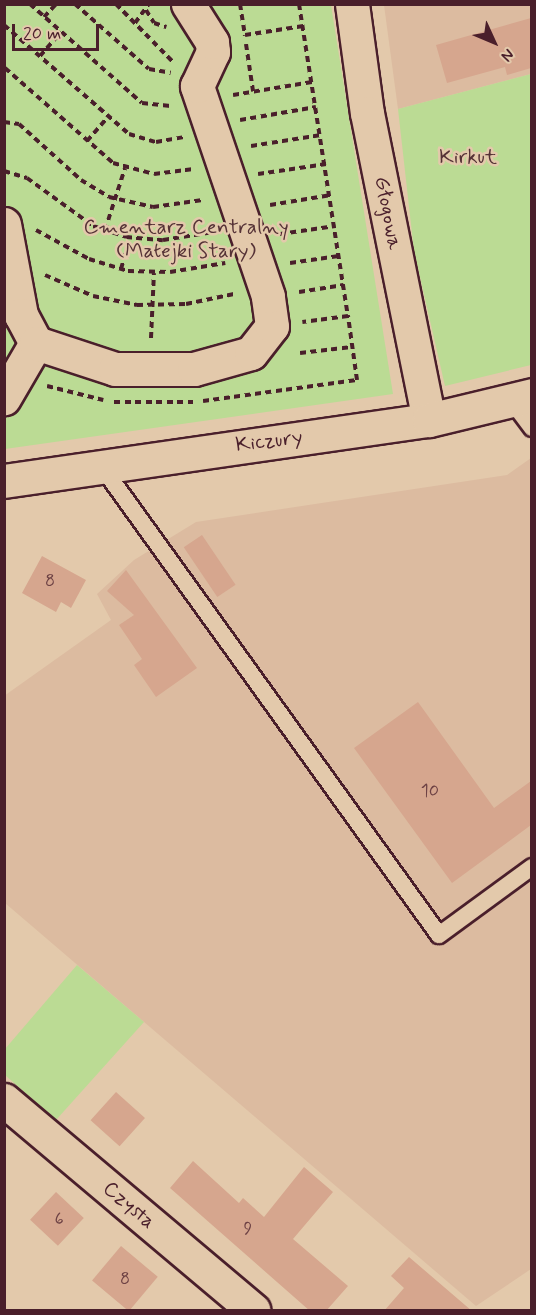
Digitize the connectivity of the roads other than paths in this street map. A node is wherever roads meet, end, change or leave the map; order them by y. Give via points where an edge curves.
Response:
1 (188, 4) edge
2 (352, 4) edge
3 (5, 229) edge
4 (36, 344) junction
5 (4, 398) edge
6 (521, 398) edge
7 (429, 420) junction
8 (531, 428) edge
9 (100, 464) junction
10 (4, 481) edge
11 (531, 867) edge
12 (4, 1100) edge
13 (253, 1311) edge

1 - 4 street via 212,42 213,52 197,86 237,210 260,345 238,360 150,372 80,362
2 - 7 street, Głogowa via 368,113
3 - 4 street via 26,332
4 - 5 street
6 - 7 street, Kiczury
6 - 8 lane
7 - 9 street, Kiczury
9 - 10 street, Kiczury
9 - 11 lane via 439,935
12 - 13 street, Czysta

